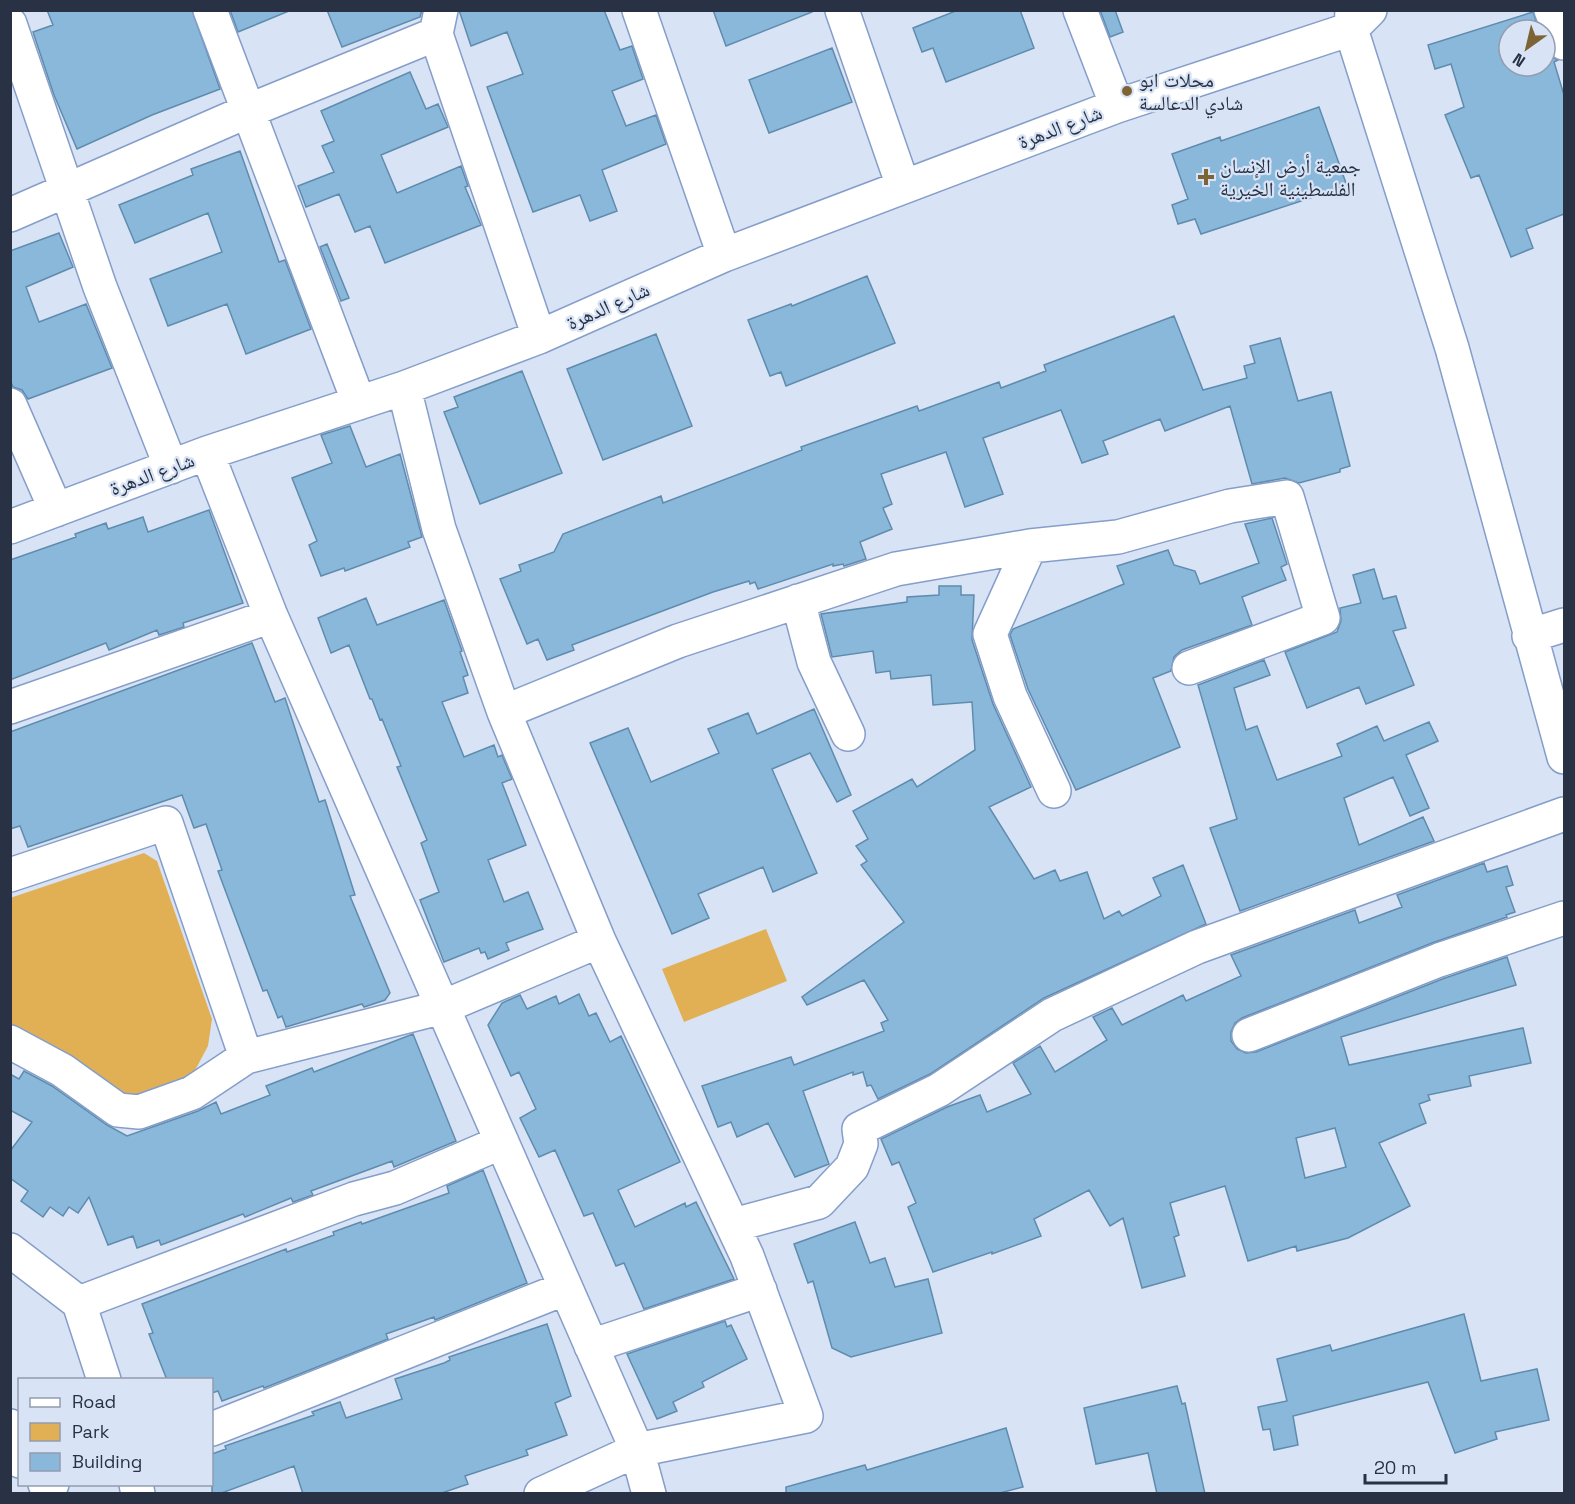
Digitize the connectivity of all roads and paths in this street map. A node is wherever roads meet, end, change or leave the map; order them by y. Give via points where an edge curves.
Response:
1 (210, 10) edge
2 (639, 10) edge
3 (842, 10) edge
4 (1080, 10) edge
5 (1551, 10) edge
6 (1353, 15) edge
7 (439, 22) edge
8 (10, 24) edge
9 (1564, 43) edge
10 (1117, 106) junction
11 (248, 111) junction
12 (903, 186) junction
13 (66, 193) junction
14 (10, 215) edge
15 (724, 255) junction
16 (539, 337) junction
17 (404, 388) junction
18 (359, 403) junction
19 (10, 405) edge
20 (207, 453) junction
21 (171, 467) junction
22 (56, 510) junction
23 (10, 527) edge
24 (1030, 546) junction
25 (798, 602) junction
26 (271, 616) junction
27 (1564, 625) edge
28 (1529, 636) junction
29 (1189, 668) dead end
30 (10, 707) edge
31 (504, 712) junction
32 (848, 734) dead end
33 (1564, 757) edge
34 (1054, 791) dead end
35 (1564, 814) edge
36 (10, 875) edge
37 (1564, 918) edge
38 (599, 941) junction
39 (443, 1007) junction
40 (1249, 1035) dead end
41 (10, 1042) edge
42 (246, 1057) junction
43 (502, 1142) junction
44 (734, 1225) junction
45 (10, 1250) edge
46 (566, 1288) junction
47 (760, 1290) junction
48 (79, 1303) junction
49 (591, 1346) junction
50 (103, 1378) edge
51 (10, 1426) edge
52 (213, 1428) edge
53 (637, 1450) junction
54 (18, 1454) edge
55 (541, 1494) edge
56 (649, 1494) edge

1 - 11 street
2 - 15 street
3 - 12 street
4 - 10 street
5 - 9 street
6 - 10 street, شارع الدهرة
6 - 28 street via 1452,348
7 - 11 street
7 - 16 street
8 - 13 street
10 - 12 street, شارع الدهرة
11 - 13 street
11 - 18 street
12 - 15 street, شارع الدهرة
13 - 14 street
13 - 21 street
15 - 16 street, شارع الدهرة
16 - 17 street, شارع الدهرة
17 - 18 street, شارع الدهرة
17 - 31 street via 439,529
18 - 20 street, شارع الدهرة
19 - 22 street
20 - 21 street, شارع الدهرة
20 - 26 street
21 - 22 street, شارع الدهرة
22 - 23 street, شارع الدهرة
24 - 25 street via 896,569
24 - 29 street via 1118,537 1230,506 1287,497 1323,618
24 - 34 street via 990,634 1010,696
25 - 31 street via 678,641
25 - 32 street via 814,662
26 - 30 street
26 - 39 street
27 - 28 street
28 - 33 street
31 - 38 street
35 - 44 street via 1197,947 1052,1015 939,1090 859,1129 861,1144 852,1167 819,1202
36 - 42 street via 166,823
37 - 40 street via 1439,960
38 - 39 street
38 - 44 street
39 - 42 street
39 - 43 street
41 - 42 street via 62,1070 118,1110 139,1112 192,1093
43 - 46 street
43 - 48 street via 395,1188 354,1199
44 - 47 street
45 - 48 street
46 - 49 street
46 - 52 street
47 - 49 street
47 - 53 street via 806,1416
48 - 50 street
49 - 53 street
51 - 54 street
53 - 55 street
53 - 56 street

